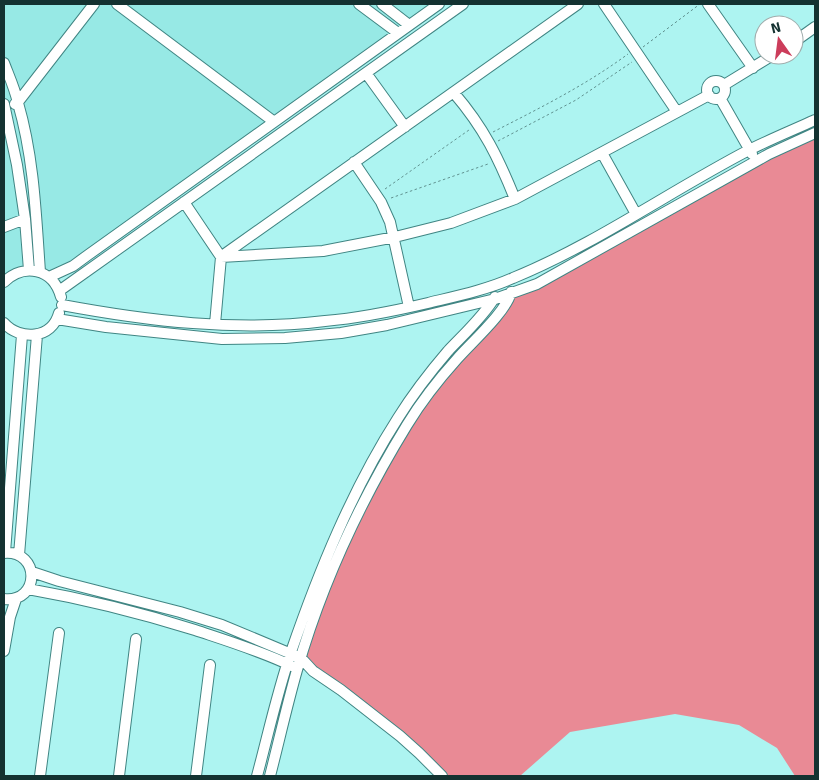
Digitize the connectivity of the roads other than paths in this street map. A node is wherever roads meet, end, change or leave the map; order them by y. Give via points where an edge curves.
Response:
1 (94, 4) edge
2 (116, 4) edge
3 (359, 4) edge
4 (382, 4) edge
5 (439, 4) edge
6 (463, 4) edge
7 (578, 4) edge
8 (604, 4) edge
9 (708, 4) edge
10 (409, 25) junction
11 (815, 27) edge
12 (398, 33) junction
13 (804, 35) edge
14 (4, 63) edge
15 (758, 65) edge
16 (753, 68) junction
17 (366, 72) junction
18 (724, 85) junction
19 (454, 94) junction
20 (709, 95) junction
21 (720, 98) junction
22 (18, 102) junction
23 (4, 106) edge
24 (677, 112) junction
25 (815, 120) edge
26 (273, 121) junction
27 (404, 127) junction
28 (815, 133) edge
29 (750, 150) junction
30 (602, 153) junction
31 (757, 161) junction
32 (354, 162) junction
33 (515, 199) junction
34 (184, 202) junction
35 (636, 214) junction
36 (25, 219) junction
37 (4, 227) edge
38 (394, 237) junction
39 (221, 257) junction
40 (29, 270) junction
41 (45, 275) junction
42 (6, 278) edge
43 (513, 278) junction
44 (498, 284) junction
45 (60, 291) junction
46 (511, 294) junction
47 (495, 299) junction
48 (62, 305) junction
49 (409, 307) junction
50 (57, 319) junction
51 (4, 324) edge
52 (215, 324) junction
53 (22, 335) junction
54 (37, 335) junction
55 (4, 553) edge
56 (19, 555) junction
57 (32, 572) junction
58 (28, 589) junction
59 (4, 599) edge
60 (16, 599) junction
61 (58, 633) dead end
62 (136, 640) dead end
63 (4, 651) edge
64 (291, 653) junction
65 (301, 658) junction
66 (210, 665) dead end
67 (292, 666) junction
68 (312, 671) junction
69 (40, 776) edge
70 (119, 776) edge
71 (196, 776) edge
72 (257, 776) edge
73 (270, 776) edge
74 (442, 776) edge

1 - 22 street
2 - 26 street
3 - 12 street
4 - 10 street
5 - 10 street
6 - 17 street
7 - 19 street
8 - 24 street
9 - 16 street
10 - 12 street
11 - 13 street
12 - 26 street
14 - 22 street
15 - 16 street
16 - 18 street
17 - 27 street
17 - 34 street
18 - 20 street via 713,82 708,87
18 - 21 street via 724,95
19 - 27 street
19 - 33 street via 488,140
20 - 21 street
20 - 24 street
21 - 29 street
22 - 23 street
22 - 41 street via 30,159
23 - 36 street
24 - 30 street
25 - 29 street
26 - 41 street via 88,256 72,266
27 - 32 street
28 - 31 street
29 - 31 street
29 - 35 street
30 - 33 street
30 - 35 street
31 - 46 street via 567,268
32 - 38 street via 379,198
32 - 39 street
33 - 38 street via 450,223
34 - 39 street
34 - 45 street
35 - 43 street
36 - 37 street
36 - 40 street
38 - 39 street via 323,251
38 - 49 street
39 - 52 street
40 - 41 street
40 - 42 street
41 - 45 street
43 - 44 street
43 - 46 street
44 - 47 street
44 - 49 street
45 - 48 street
46 - 47 street
46 - 65 street via 424,401 394,446 343,547
47 - 50 street via 387,325 285,338 213,338
47 - 64 street via 414,393 384,440 334,539
48 - 50 street
48 - 52 street via 149,319
49 - 52 street via 324,322
50 - 54 street
51 - 53 street
53 - 54 street
53 - 55 street
54 - 56 street
55 - 56 street
56 - 57 street via 30,565
57 - 58 street
57 - 64 street via 222,625
58 - 60 street
58 - 67 street via 175,624
59 - 60 street
60 - 63 street
61 - 69 street
62 - 70 street
64 - 65 street
64 - 67 street
65 - 67 street
65 - 68 street
66 - 71 street
67 - 68 street
67 - 72 street
67 - 73 street
68 - 74 street via 373,714

